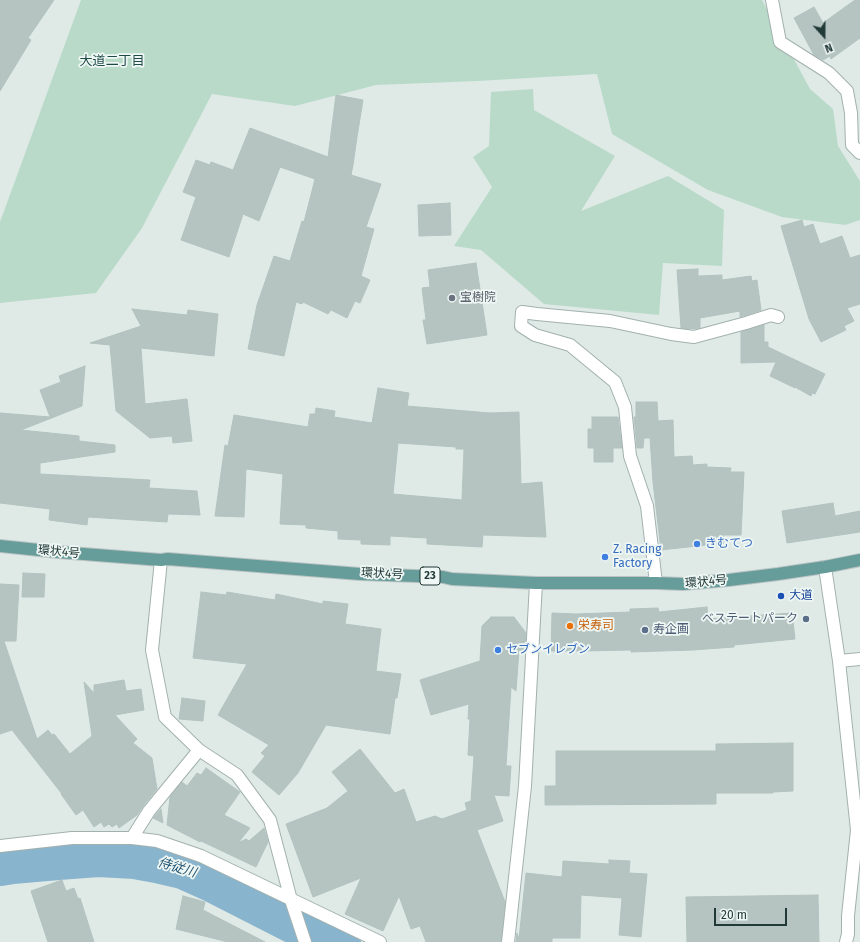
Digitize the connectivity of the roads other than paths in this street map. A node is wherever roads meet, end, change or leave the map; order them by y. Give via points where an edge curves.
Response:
1 (772, 0) edge
2 (860, 153) edge
3 (778, 317) dead end
4 (0, 546) edge
5 (161, 560) junction
6 (860, 560) edge
7 (825, 567) junction
8 (536, 583) junction
9 (656, 583) junction
10 (860, 659) edge
11 (839, 661) junction
12 (854, 747) edge
13 (199, 750) junction
14 (859, 830) edge
15 (132, 838) junction
16 (0, 846) edge
17 (293, 905) junction
18 (854, 915) edge
19 (847, 938) edge
20 (305, 942) edge
21 (380, 942) edge
22 (508, 942) edge

1 - 2 street via 780,42 829,74 847,91 852,145
3 - 9 street via 771,315 694,337 610,321 522,312 521,326 535,335 570,345 615,382 625,407 630,456 647,506
4 - 5 main road, 環状4号 / 23
5 - 8 main road, 環状4号 / 23
5 - 13 street via 152,650 164,717
6 - 7 main road, 環状4号 / 23
7 - 9 main road, 環状4号 / 23 via 729,580 683,584
7 - 11 street
8 - 9 main road, 環状4号 / 23
8 - 22 street via 525,786
10 - 11 street
11 - 12 street
12 - 14 street
13 - 15 street via 149,811
13 - 17 street via 237,775 270,820
14 - 18 street
15 - 16 street via 72,838
15 - 17 street via 157,841 200,856
17 - 20 street
17 - 21 street
18 - 19 street

